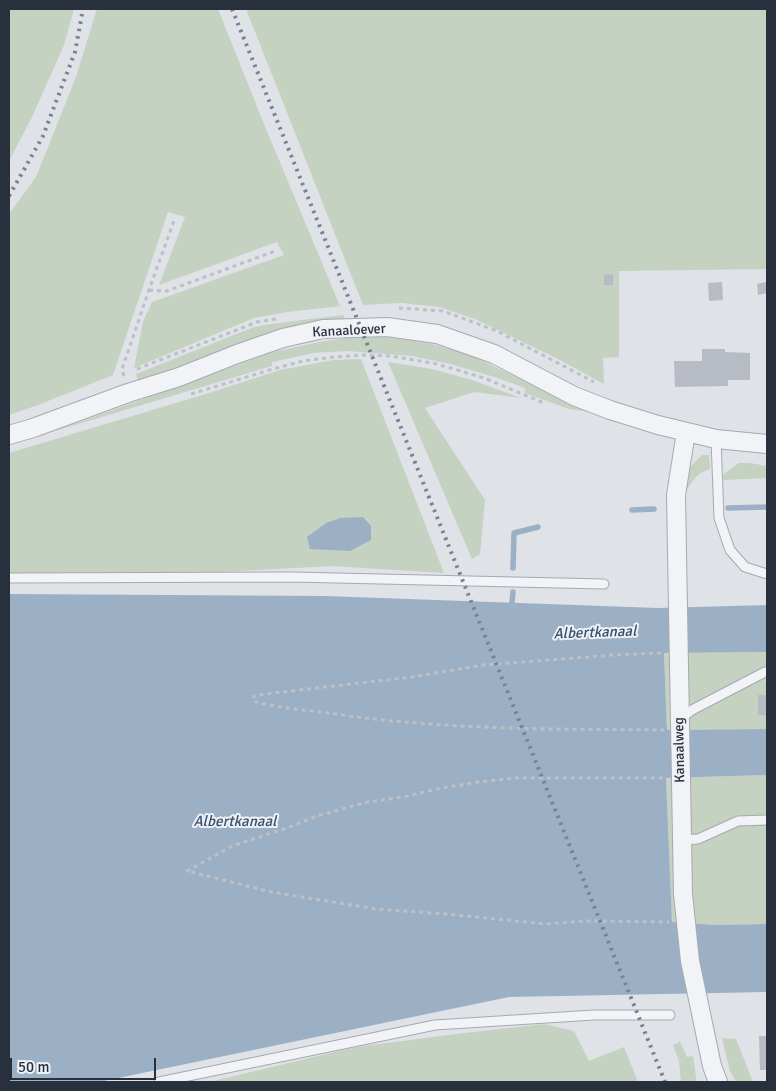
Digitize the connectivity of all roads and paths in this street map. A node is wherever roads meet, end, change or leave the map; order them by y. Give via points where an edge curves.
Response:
1 (175, 218) dead end
2 (275, 251) dead end
3 (149, 290) junction
4 (391, 308) dead end
5 (283, 318) dead end
6 (132, 371) dead end
7 (595, 383) dead end
8 (128, 393) junction
9 (188, 395) dead end
10 (546, 404) dead end
11 (686, 432) junction
12 (9, 435) edge
13 (716, 439) junction
14 (767, 444) edge
15 (767, 574) edge
16 (9, 578) edge
17 (604, 584) dead end
18 (664, 653) dead end
19 (767, 672) edge
20 (673, 724) junction
21 (666, 778) dead end
22 (767, 820) edge
23 (682, 840) junction
24 (672, 922) dead end
25 (670, 1015) dead end
26 (159, 1082) edge
27 (718, 1082) edge

1 - 3 path
2 - 3 path via 167,291
3 - 8 path via 122,369
4 - 7 path via 443,311 497,331
5 - 6 path via 257,322
8 - 11 street, Kanaaloever via 283,338 323,329 387,328 437,334 494,354 574,396
8 - 12 street, Kanaaloever
9 - 10 path via 303,361 365,355 437,364 484,378
11 - 13 street, Kanaaloever
11 - 20 street, Kanaalweg via 676,495
13 - 14 street, Kanaaloever
13 - 15 lane via 719,518 730,550 745,567
16 - 17 lane via 292,577
18 - 20 path via 483,665 412,677 265,694 254,696 253,701 371,720 433,724 533,729
19 - 20 lane via 692,710
20 - 23 street, Kanaalweg
21 - 24 path via 516,778 363,803 232,846 187,871 272,892 376,909 545,924
22 - 23 lane via 738,820 698,839
23 - 27 street, Kanaalweg via 683,894 690,961
25 - 26 lane via 594,1015 435,1025

